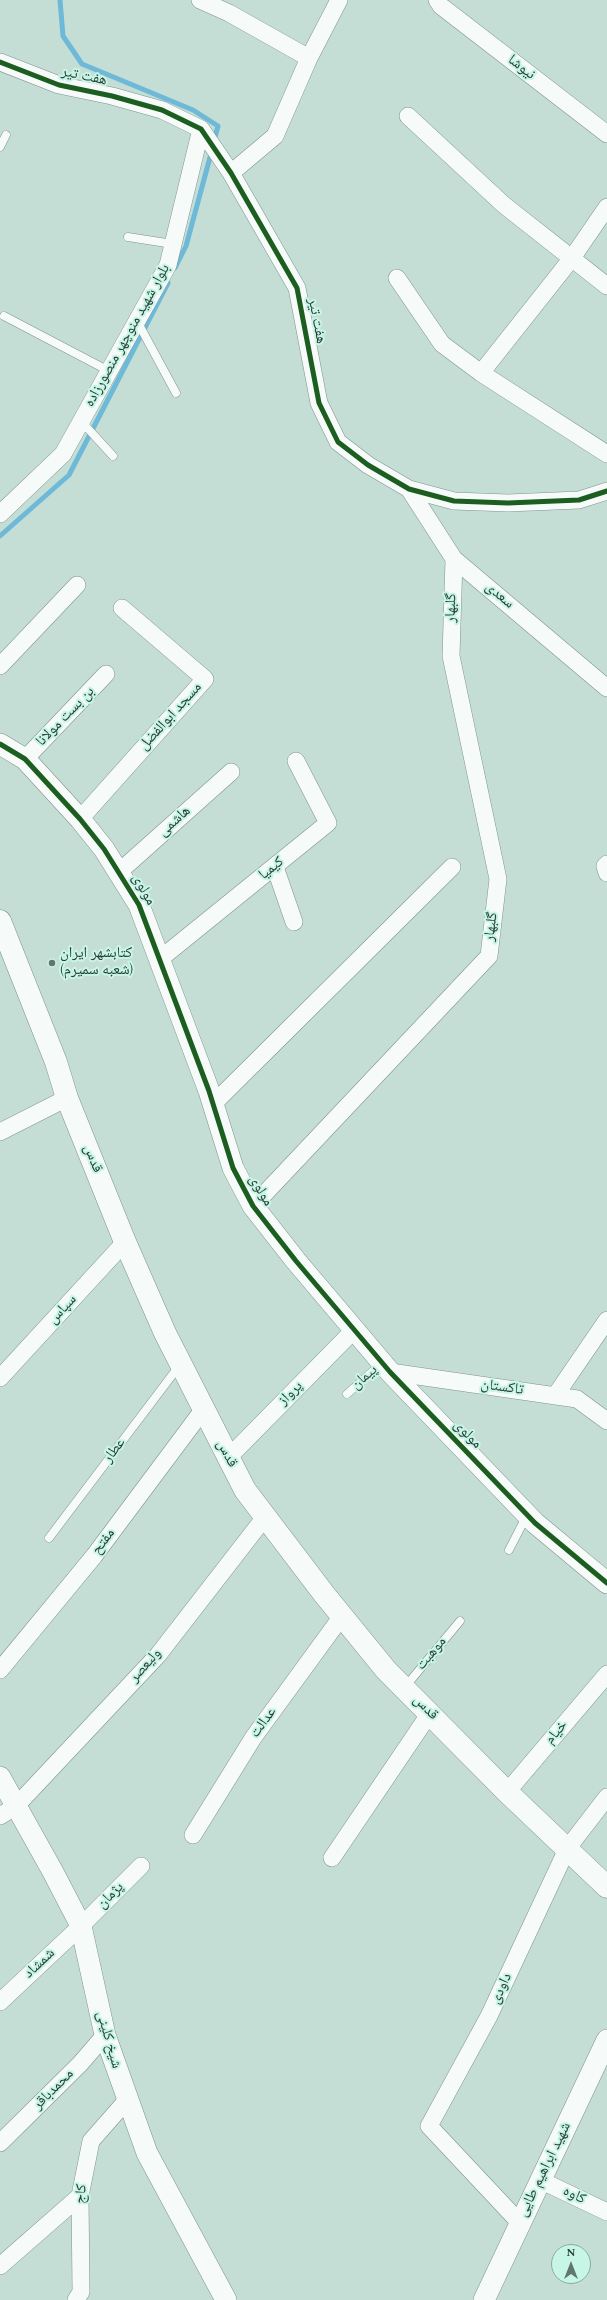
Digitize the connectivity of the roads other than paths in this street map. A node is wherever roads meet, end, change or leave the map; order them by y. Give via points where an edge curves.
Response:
1 (200, 0) edge
2 (339, 0) edge
3 (437, 0) edge
4 (309, 58) junction
5 (0, 62) edge
6 (408, 116) dead end
7 (607, 134) edge
8 (6, 135) dead end
9 (209, 141) junction
10 (0, 147) edge
11 (231, 173) junction
12 (607, 207) edge
13 (128, 237) dead end
14 (173, 244) junction
15 (572, 258) junction
16 (397, 278) dead end
17 (607, 286) edge
18 (4, 316) dead end
19 (138, 323) junction
20 (109, 371) junction
21 (481, 373) junction
22 (176, 392) dead end
23 (84, 424) junction
24 (607, 454) edge
25 (113, 456) dead end
26 (408, 489) junction
27 (607, 491) edge
28 (0, 514) edge
29 (454, 559) junction
30 (77, 585) dead end
31 (122, 608) dead end
32 (0, 666) edge
33 (106, 674) dead end
34 (607, 688) edge
35 (0, 744) edge
36 (25, 759) junction
37 (296, 761) dead end
38 (230, 772) dead end
39 (80, 819) junction
40 (607, 864) edge
41 (452, 866) dead end
42 (274, 867) junction
43 (119, 872) junction
44 (607, 873) edge
45 (0, 921) edge
46 (294, 922) dead end
47 (160, 959) junction
48 (67, 1098) junction
49 (213, 1104) junction
50 (0, 1132) edge
51 (253, 1206) junction
52 (125, 1242) junction
53 (607, 1320) edge
54 (354, 1330) junction
55 (180, 1364) junction
56 (386, 1368) junction
57 (0, 1378) edge
58 (347, 1394) dead end
59 (555, 1396) junction
60 (203, 1410) junction
61 (604, 1413) edge
62 (228, 1458) junction
63 (527, 1515) junction
64 (265, 1517) junction
65 (49, 1538) dead end
66 (509, 1550) dead end
67 (607, 1583) edge
68 (342, 1616) junction
69 (460, 1621) dead end
70 (0, 1670) edge
71 (607, 1674) edge
72 (404, 1688) junction
73 (430, 1713) junction
74 (0, 1777) edge
75 (507, 1792) junction
76 (607, 1797) edge
77 (8, 1811) edge
78 (193, 1835) dead end
79 (567, 1849) junction
80 (332, 1858) dead end
81 (141, 1866) dead end
82 (607, 1887) edge
83 (81, 1926) junction
84 (0, 2002) edge
85 (105, 2035) junction
86 (606, 2046) edge
87 (126, 2100) junction
88 (0, 2143) edge
89 (540, 2180) junction
90 (80, 2196) junction
91 (607, 2212) edge
92 (520, 2223) junction
93 (0, 2266) edge
94 (76, 2300) edge
95 (226, 2300) edge
96 (484, 2300) edge

1 - 4 street via 229,13
2 - 4 street
3 - 7 street, نیوشا via 441,6
4 - 11 street via 275,136
5 - 9 street, هفت تیر via 59,85 162,110
6 - 15 street via 504,205
8 - 10 lane
9 - 11 street, هفت تیر
9 - 14 street, بلوار شهید منوچهر منصورزاده
11 - 26 street, هفت تیر via 297,288 319,403 338,442 368,465
12 - 15 street
13 - 14 lane
14 - 19 street, بلوار شهید منوچهر منصورزاده via 168,264
15 - 17 street
15 - 21 street
16 - 21 street via 442,344
18 - 20 lane
19 - 20 street, بلوار شهید منوچهر منصورزاده
19 - 22 lane
20 - 23 street, بلوار شهید منوچهر منصورزاده
21 - 24 street
23 - 25 lane
23 - 28 street, بلوار شهید منوچهر منصورزاده via 63,454
26 - 27 street, هفت تیر via 454,500 508,503 578,500
26 - 29 street, سعدی
29 - 34 street, سعدی
29 - 51 street, گلبهار via 451,656 498,879 489,956
30 - 32 street
31 - 39 street, مسجد ابوالفضل via 205,679
33 - 36 street, بن بست مولانا
35 - 36 street, مولوی
36 - 39 street, مولوی
37 - 42 street, کیمیا via 328,822
38 - 43 street, هاشمی
39 - 43 street, مولوی
40 - 44 street
41 - 49 street
42 - 46 street
42 - 47 street, کیمیا
43 - 47 street, مولوی via 139,905
45 - 48 main road, قدس via 56,1062
47 - 49 street, مولوی
48 - 50 street
48 - 52 main road, قدس
49 - 51 street, مولوی via 233,1168
51 - 54 street, مولوی
52 - 55 main road, قدس
52 - 57 street, سپاس
53 - 59 street
54 - 56 street, مولوی
54 - 62 street, پرواز
55 - 60 main road, قدس
55 - 65 lane, عطار
56 - 58 lane, پیمان
56 - 59 street, تاکستان
56 - 63 street, مولوی
59 - 61 street, تاکستان via 577,1399
60 - 62 main road, قدس
60 - 70 street, مفتح via 94,1556
62 - 64 main road, قدس via 245,1490
63 - 66 lane
63 - 67 street, مولوی
64 - 68 main road, قدس
64 - 77 street, ولیعصر via 158,1655
68 - 72 main road, قدس
68 - 78 street, عدالت via 253,1738
69 - 72 lane, موهبت
71 - 75 street, خیام
72 - 73 main road, قدس
73 - 75 main road, قدس
73 - 80 street
74 - 77 street, شیخ کلینی
75 - 79 main road, قدس
76 - 79 street
77 - 83 street, شیخ کلینی via 53,1872
79 - 82 main road, قدس
79 - 92 street, داودی via 489,2016 429,2126
81 - 83 street, پژمان
83 - 84 street, شمشاد
83 - 85 street, شیخ کلینی
85 - 87 street, شیخ کلینی
85 - 88 street, محمدباقر via 80,2064
86 - 89 street, شهید ابراهیم طایی
87 - 90 street, کاج via 91,2141
87 - 95 street, شیخ کلینی via 147,2153
89 - 91 street, کاوه
89 - 92 street, شهید ابراهیم طایی
90 - 93 street
90 - 94 street, کاج via 81,2292
92 - 96 street, شهید ابراهیم طایی

